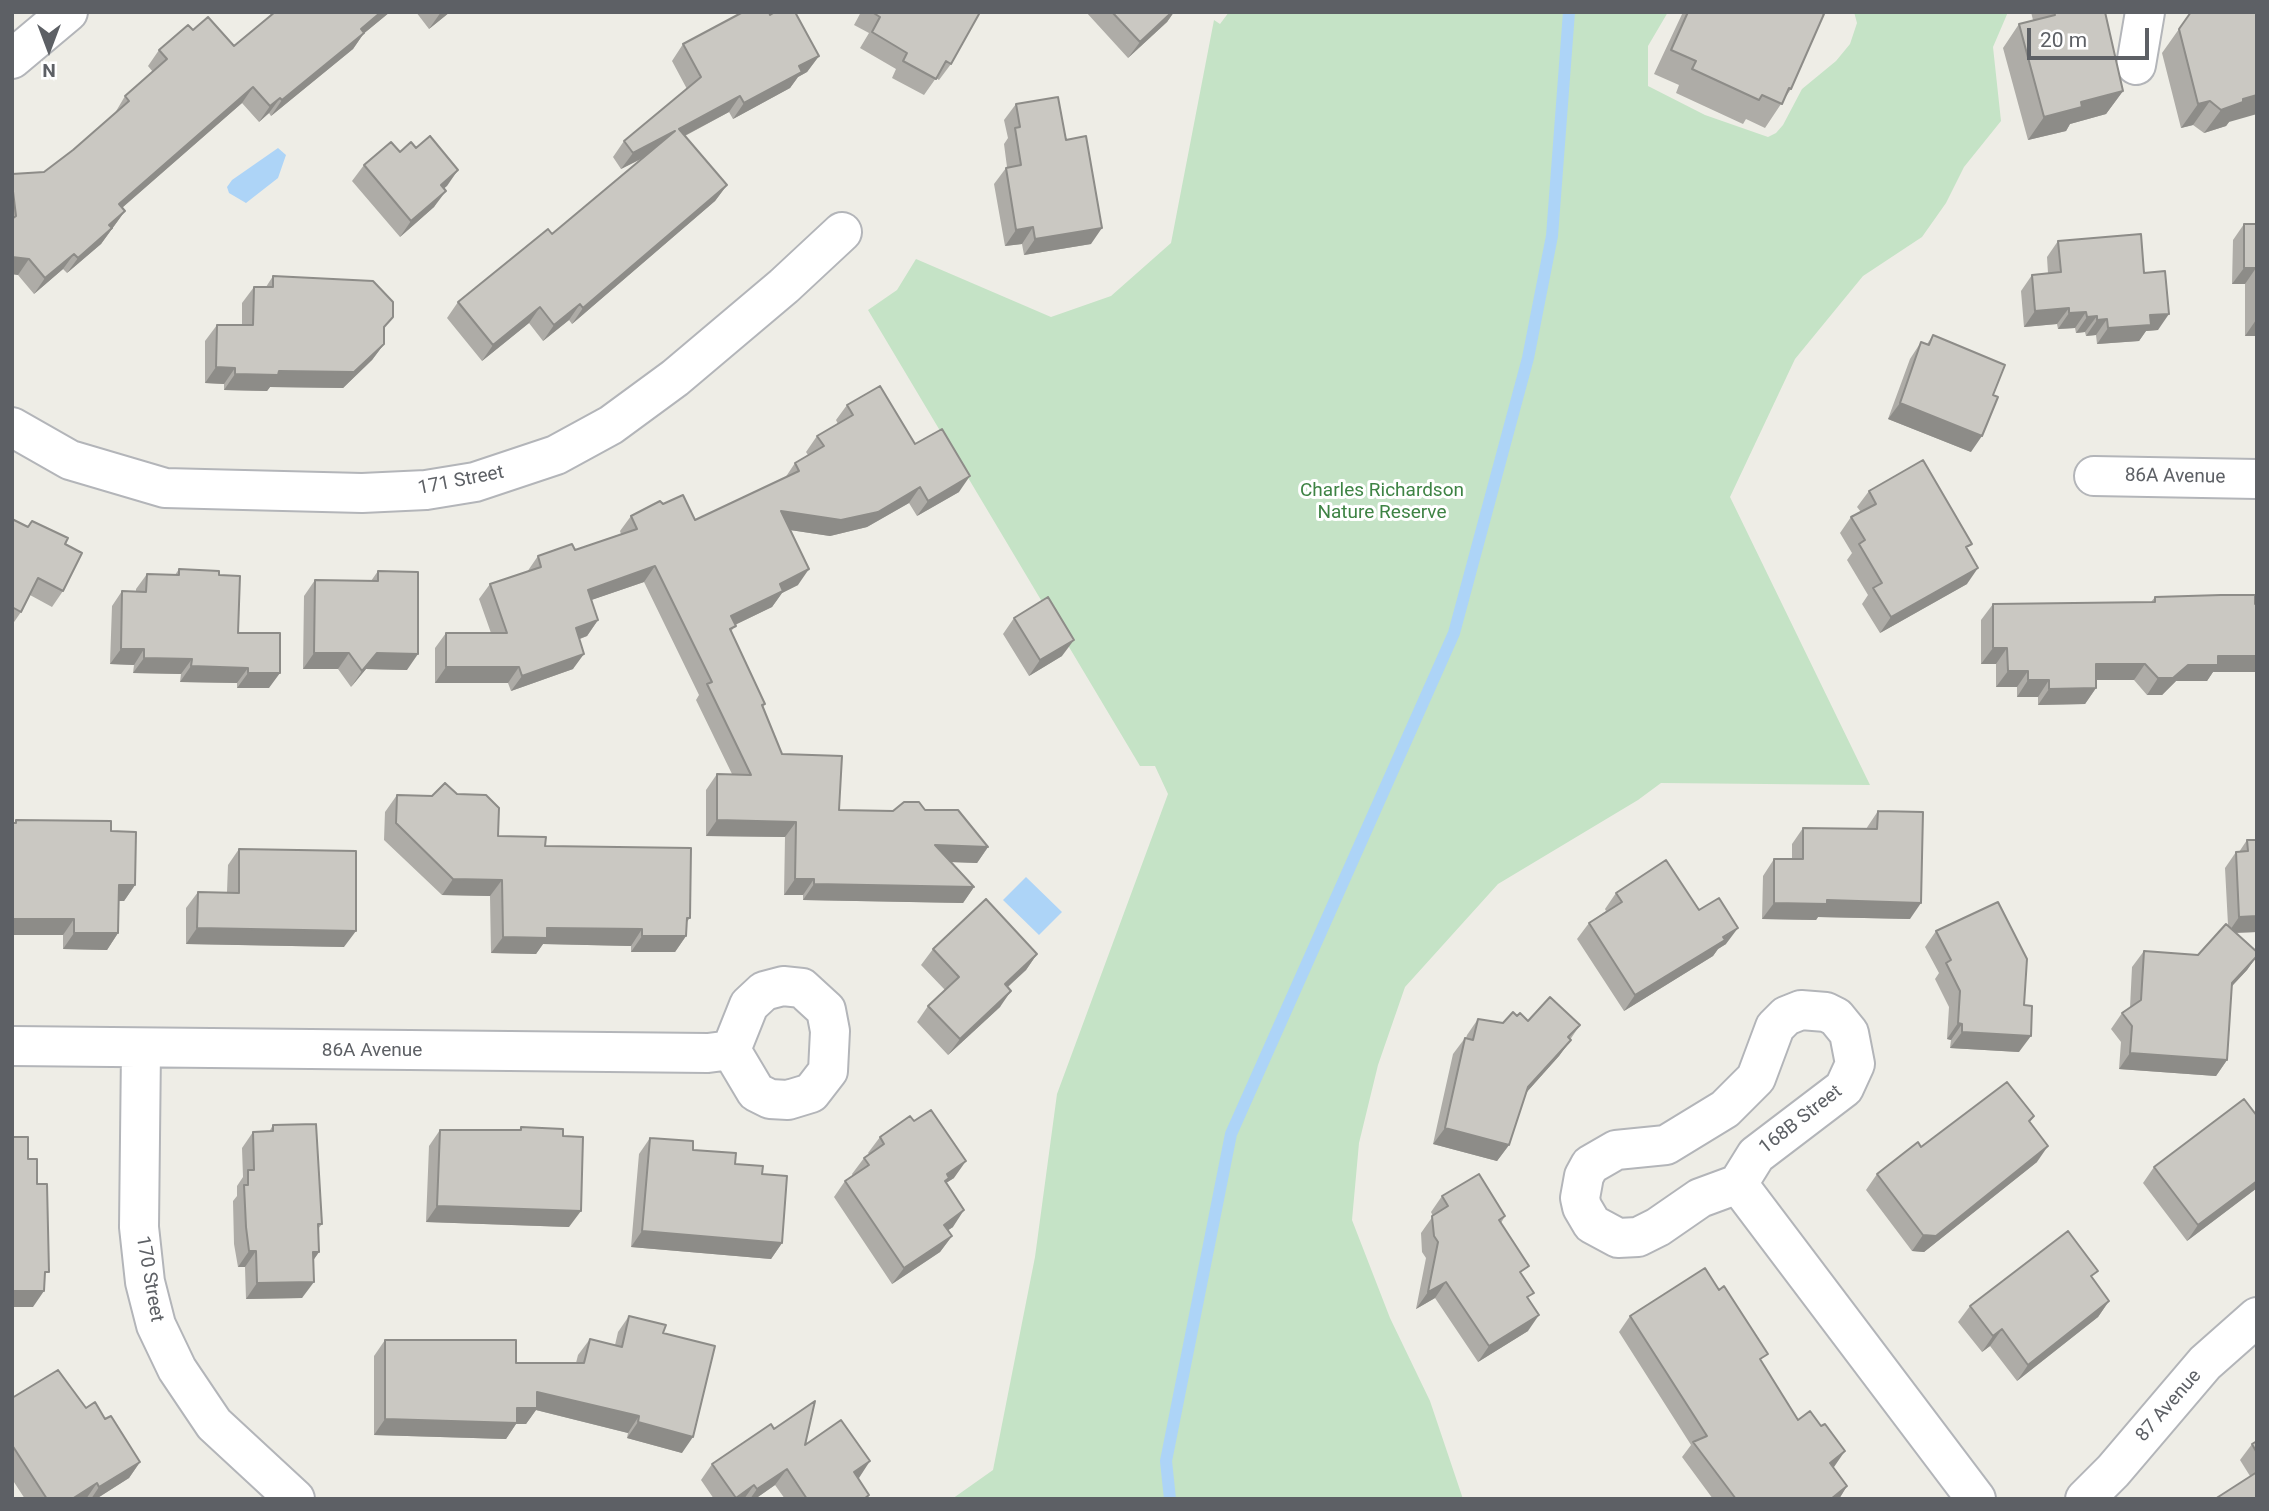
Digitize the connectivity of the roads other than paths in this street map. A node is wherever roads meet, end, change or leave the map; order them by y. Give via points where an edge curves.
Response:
1 (68, 12) edge
2 (2144, 12) edge
3 (12, 59) edge
4 (2136, 65) dead end
5 (842, 232) dead end
6 (12, 427) edge
7 (2094, 475) dead end
8 (2257, 479) edge
9 (12, 1046) edge
10 (141, 1049) junction
11 (731, 1050) dead end
12 (1738, 1184) junction
13 (2257, 1317) edge
14 (295, 1499) edge
15 (1976, 1499) edge
16 (2085, 1499) edge

1 - 3 street
2 - 4 street
5 - 6 street, 171 Street via 675,378 611,425 556,455 475,482 395,492 165,488 70,460
7 - 8 street, 86A Avenue
9 - 10 street, 86A Avenue
10 - 11 street, 86A Avenue
10 - 14 street, 170 Street via 140,1235 156,1325 177,1369 214,1424
12 - 12 street, 168B Street via 1700,1198 1658,1227 1626,1239 1592,1224 1580,1198 1584,1176 1598,1158 1616,1150 1657,1148 1687,1135 1750,1087 1779,1022 1801,1010 1826,1012 1843,1024 1853,1041 1855,1064 1850,1080 1837,1095 1756,1155
12 - 15 street
13 - 16 street, 87 Avenue via 2205,1363

